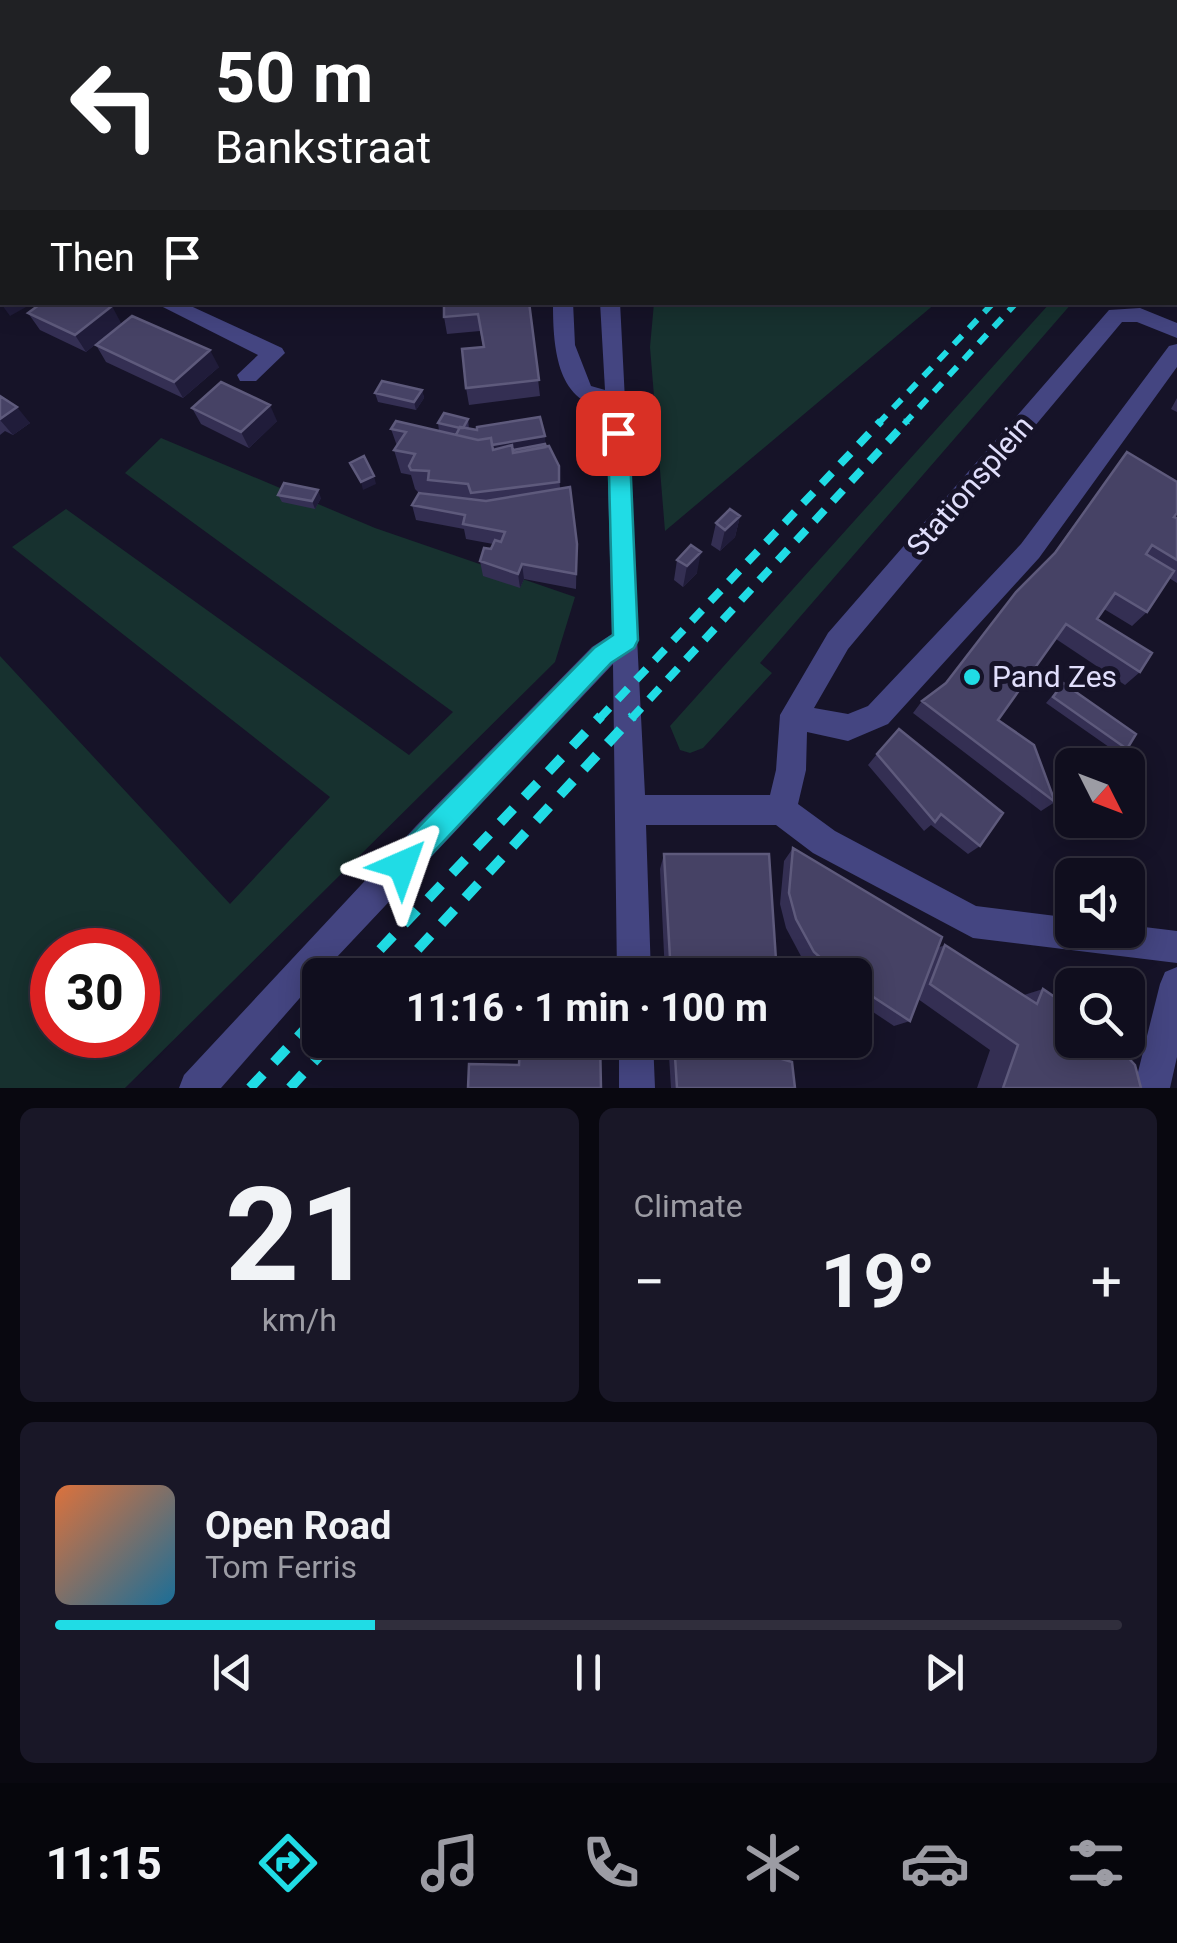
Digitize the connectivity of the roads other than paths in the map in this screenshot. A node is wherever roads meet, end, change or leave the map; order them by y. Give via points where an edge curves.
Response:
1 (169, 305) edge
2 (563, 305) edge
3 (610, 305) edge
4 (1177, 331) edge
5 (1177, 351) edge
6 (248, 375) dead end
7 (617, 398) junction
8 (626, 640) junction
9 (794, 715) junction
10 (630, 810) junction
11 (781, 810) junction
12 (1177, 947) edge
13 (634, 958) edge
14 (1177, 984) edge
15 (636, 1058) edge
16 (197, 1088) edge
17 (637, 1088) edge
18 (1152, 1088) edge

1 - 6 street via 274,353
2 - 7 street via 564,345 582,391
3 - 7 street
4 - 9 street, Stationsplein via 1140,315 1116,315 838,641
5 - 9 street via 1030,551 878,714 851,729
7 - 8 street
8 - 10 street
8 - 16 street via 602,656 427,837
9 - 11 street, Stationsplein
10 - 11 street
10 - 13 street
11 - 12 street via 824,842 973,922
14 - 18 street
15 - 17 street

